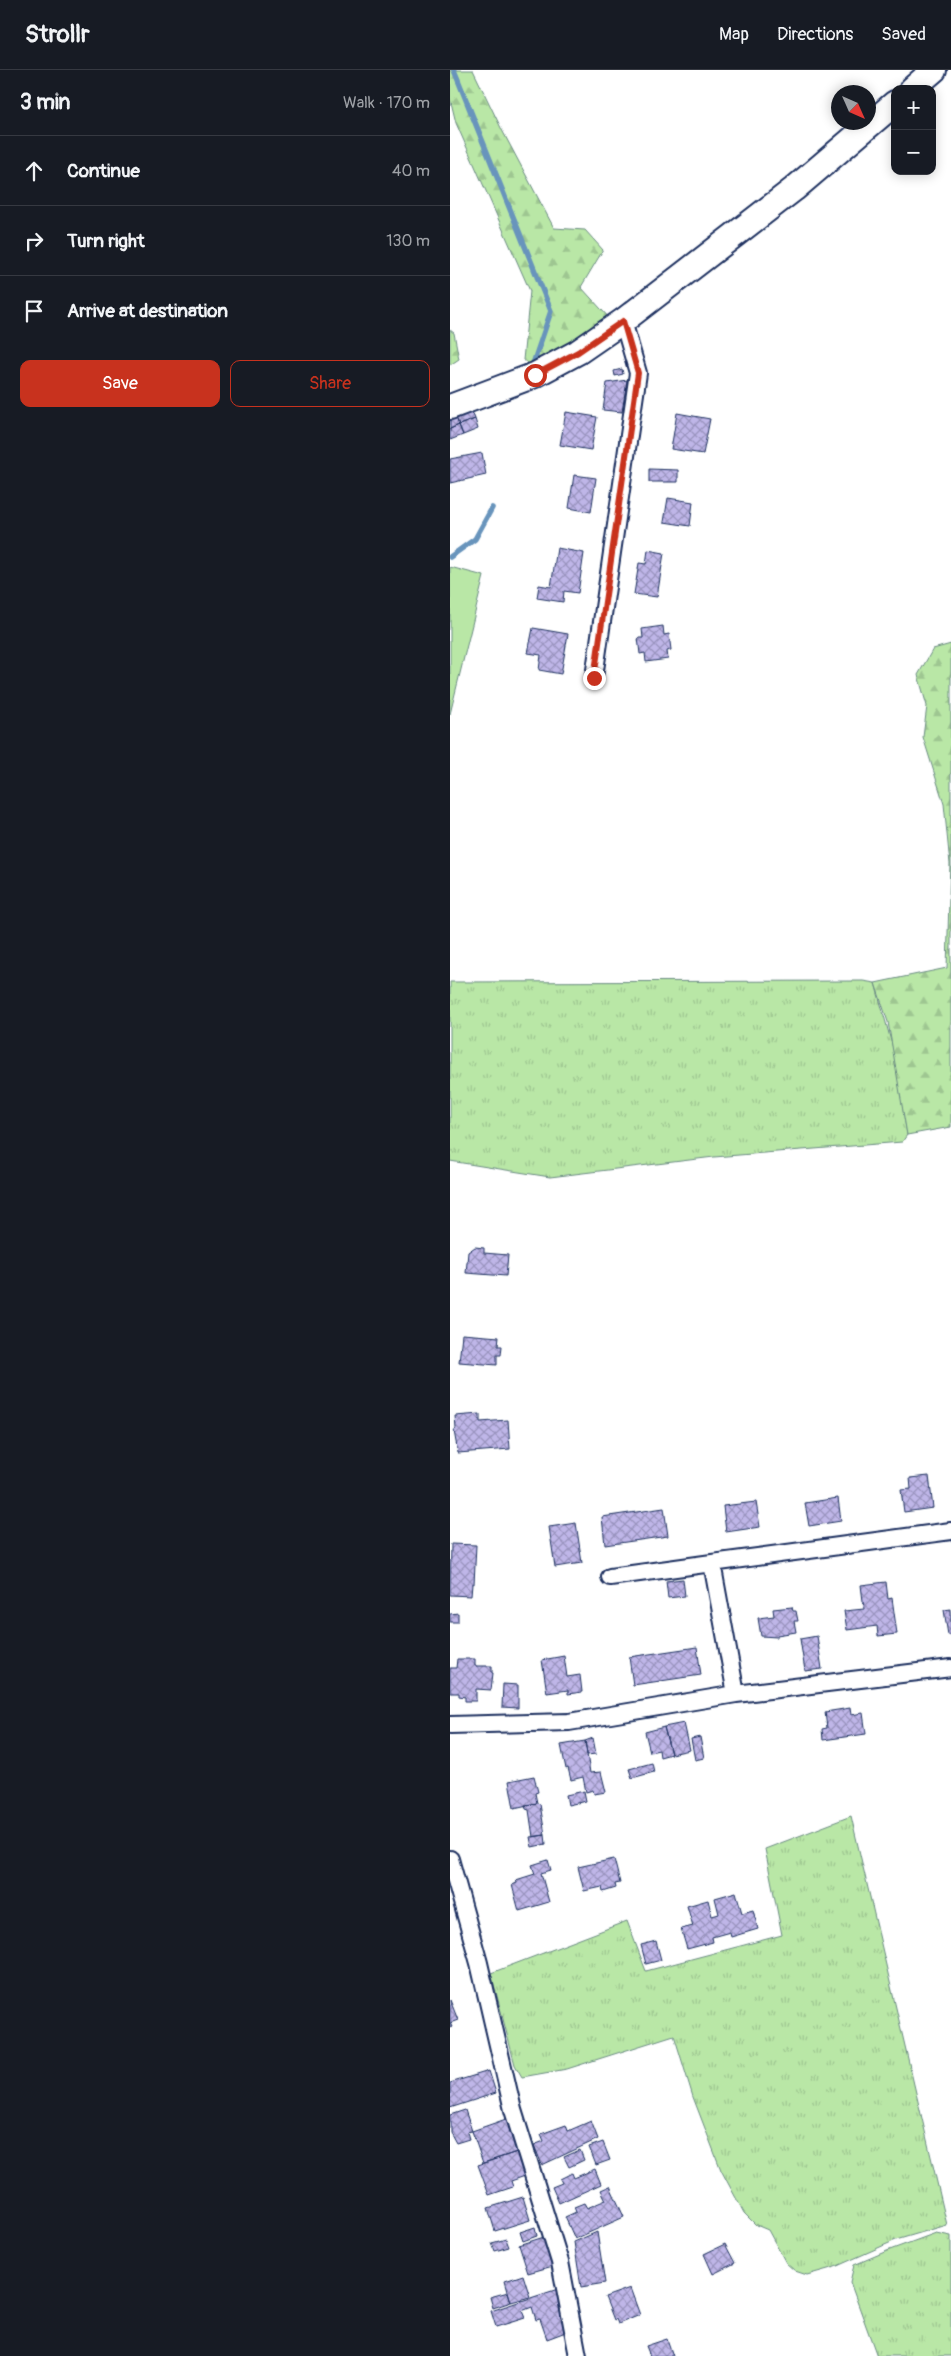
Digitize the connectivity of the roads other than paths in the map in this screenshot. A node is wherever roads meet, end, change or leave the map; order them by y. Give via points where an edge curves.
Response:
1 (934, 70) edge
2 (917, 85) edge
3 (891, 106) edge
4 (623, 321) junction
5 (450, 407) edge
6 (594, 678) dead end
7 (951, 1531) edge
8 (712, 1563) junction
9 (610, 1577) dead end
10 (951, 1668) edge
11 (736, 1694) junction
12 (450, 1725) edge
13 (450, 1859) edge
14 (578, 2356) edge

1 - 2 street
3 - 4 street via 794,190
4 - 5 street via 578,352 535,375
4 - 6 street via 638,373
7 - 8 street
8 - 9 street
8 - 11 street
10 - 11 street
11 - 12 street via 569,1722
13 - 14 street via 480,1963 513,2110 560,2262

